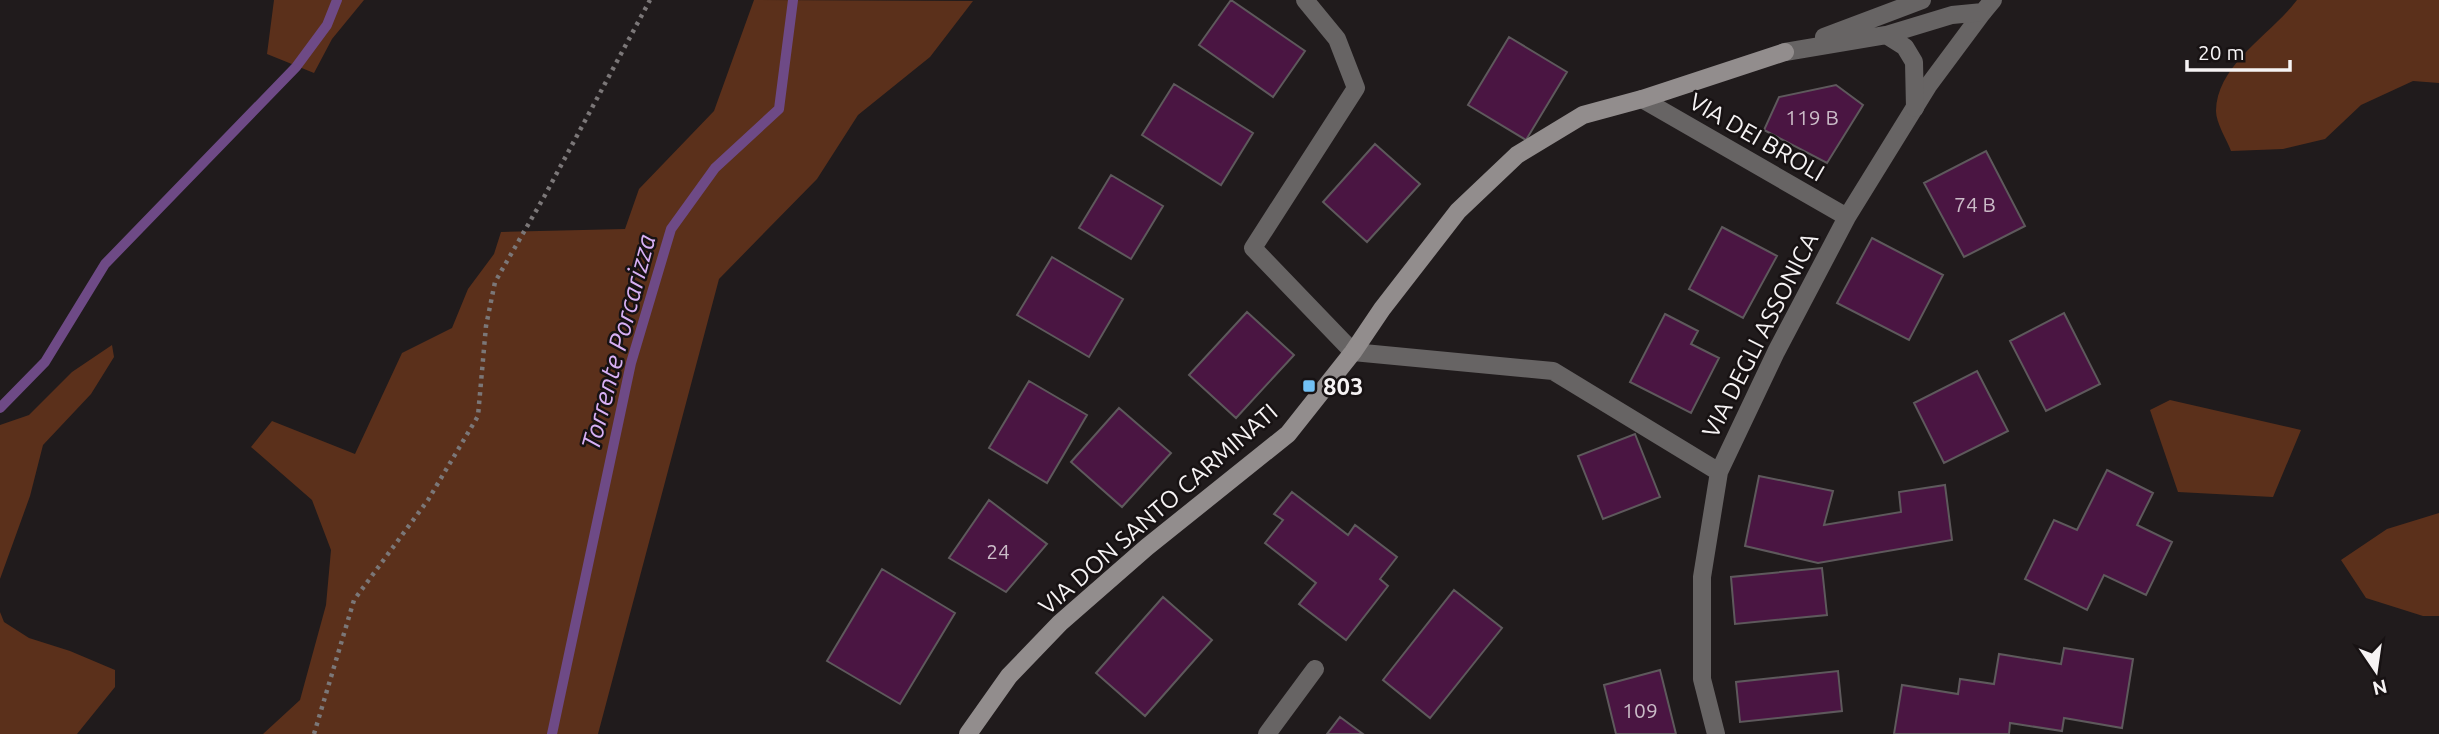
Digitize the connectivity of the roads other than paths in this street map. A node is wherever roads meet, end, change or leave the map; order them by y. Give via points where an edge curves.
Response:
1 (1305, 0) edge
2 (1922, 0) edge
3 (1988, 6) edge
4 (1886, 35) junction
5 (1785, 52) junction
6 (1643, 99) junction
7 (1914, 108) junction
8 (1847, 217) junction
9 (1353, 352) junction
10 (1719, 472) junction
11 (1315, 670) dead end
12 (968, 734) edge
13 (1267, 734) edge
14 (1716, 734) edge

1 - 9 street via 1337,39 1356,88 1253,248
2 - 5 street, VIA DON SANTO CARMINATI
3 - 4 street, VIA DON SANTO CARMINATI
3 - 7 street, VIA DEGLI ASSONICA
4 - 5 street, VIA DON SANTO CARMINATI
4 - 7 street via 1905,47 1914,62
5 - 6 main road, VIA DON SANTO CARMINATI
6 - 8 street, VIA DEI BROLI
6 - 9 main road, VIA DON SANTO CARMINATI via 1583,115 1517,155 1458,211
7 - 8 street, VIA DEGLI ASSONICA
8 - 10 street, VIA DEGLI ASSONICA
9 - 10 street via 1553,371
9 - 12 main road, VIA DON SANTO CARMINATI via 1288,434 1060,624 1009,676
10 - 14 street, VIA DEGLI ASSONICA via 1702,589 1702,679
11 - 13 street

